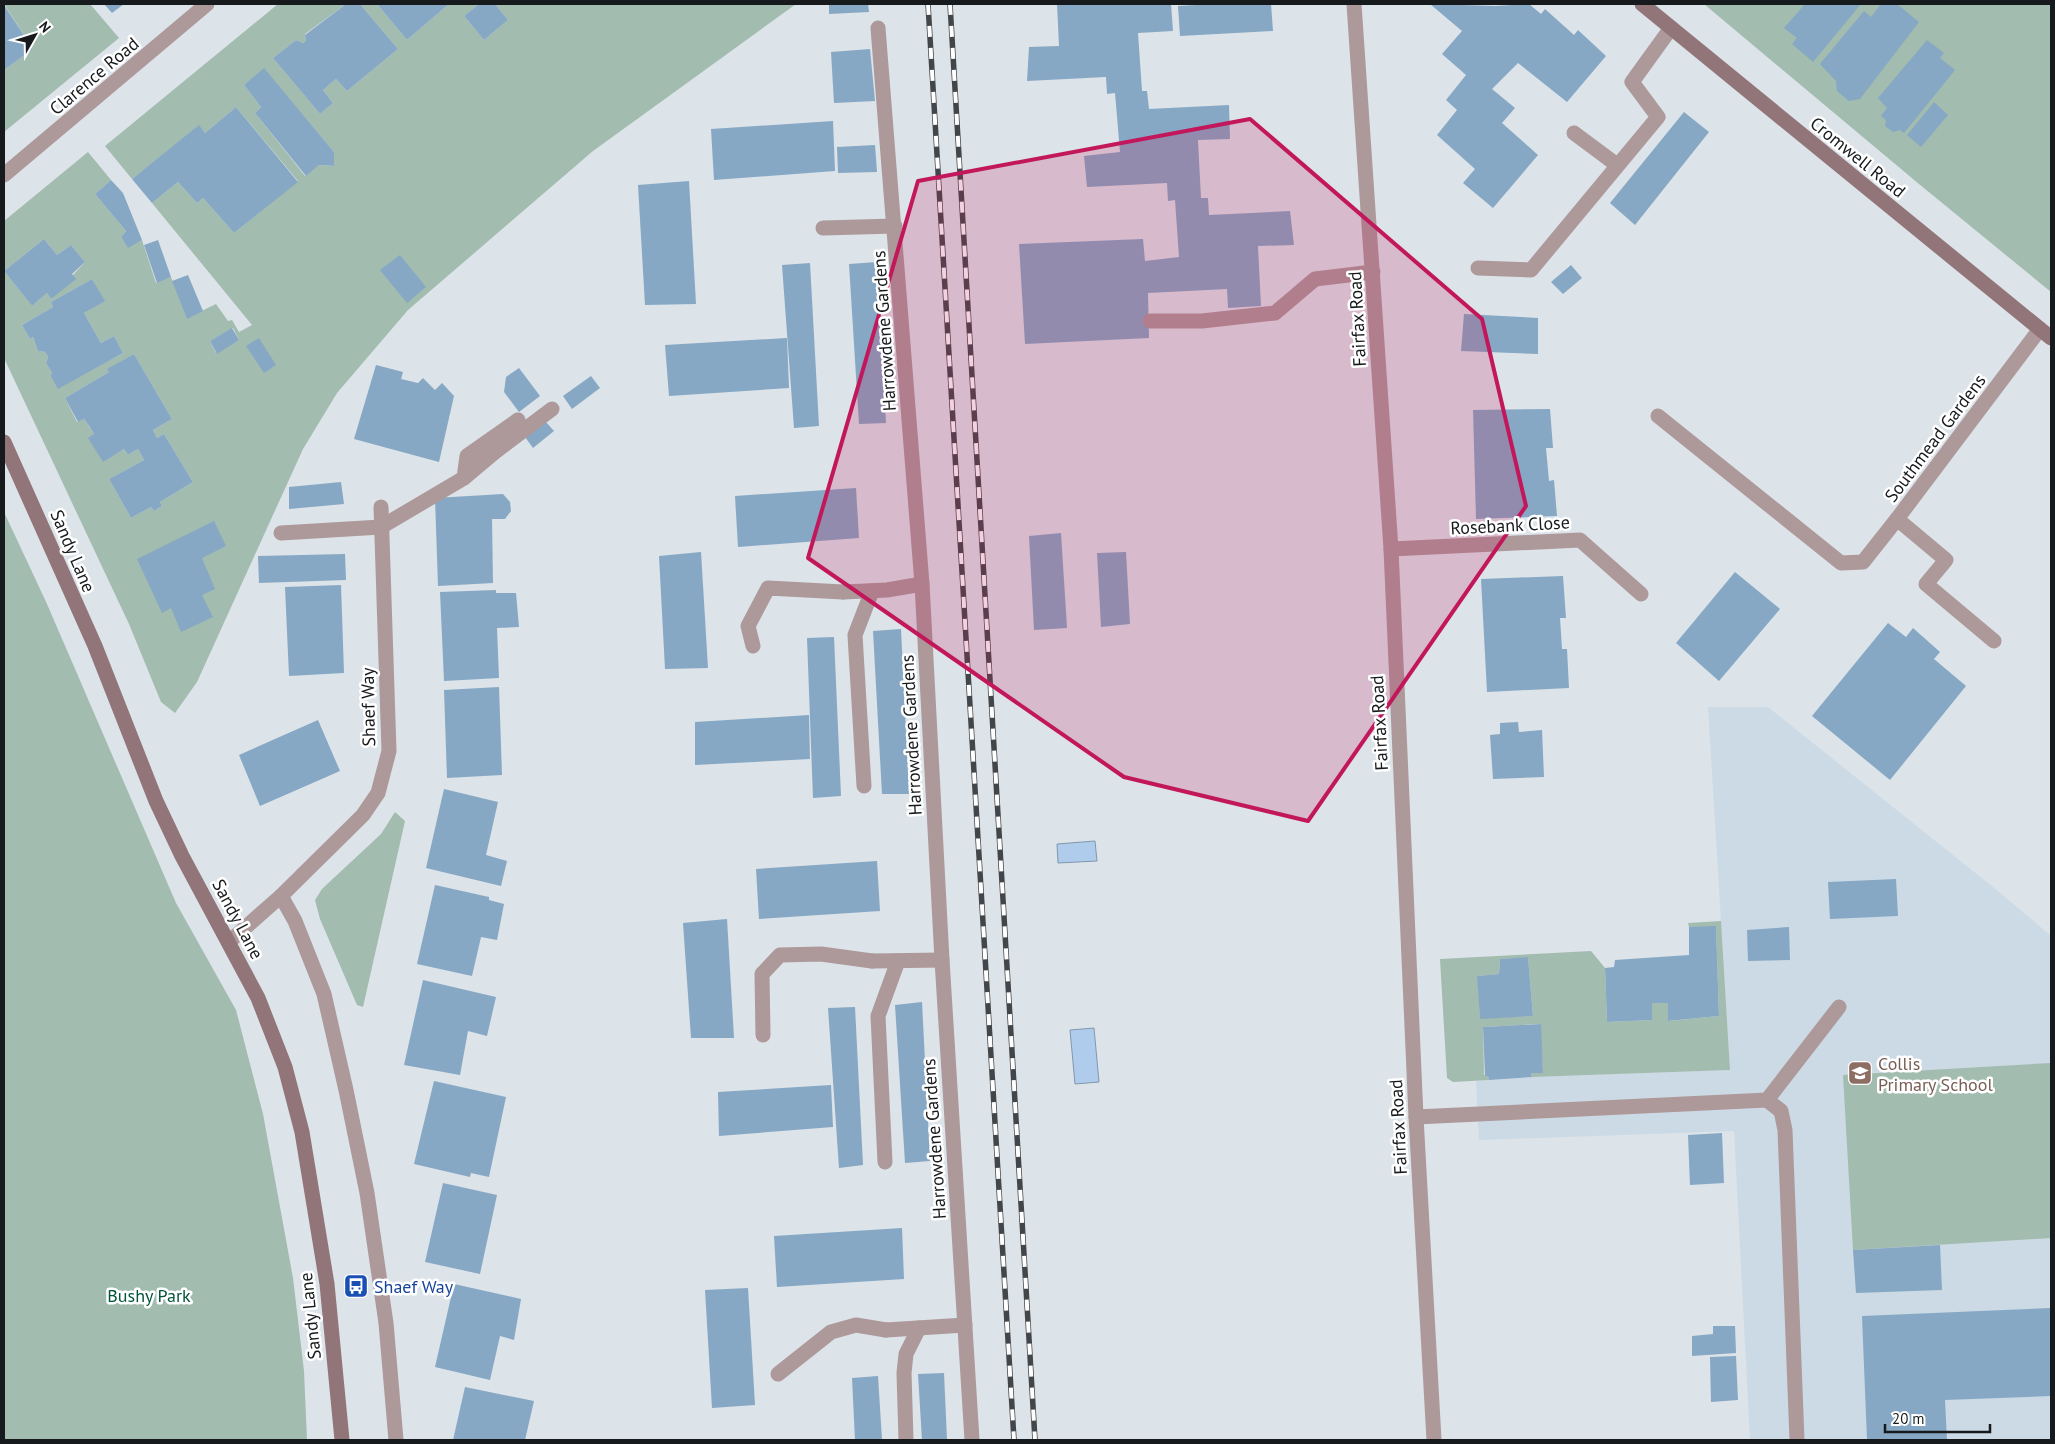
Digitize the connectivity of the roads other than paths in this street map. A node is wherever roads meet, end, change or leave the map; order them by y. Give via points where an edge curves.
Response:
1 (208, 4) edge
2 (1354, 4) edge
3 (1642, 4) edge
4 (878, 28) dead end
5 (1671, 28) junction
6 (1574, 133) dead end
7 (1617, 165) junction
8 (4, 175) edge
9 (895, 226) junction
10 (823, 228) dead end
11 (1478, 268) dead end
12 (1373, 272) junction
13 (1150, 321) dead end
14 (2046, 334) edge
15 (552, 409) dead end
16 (1658, 416) dead end
17 (518, 420) dead end
18 (4, 442) edge
19 (464, 478) junction
20 (381, 506) dead end
21 (1897, 519) junction
22 (381, 527) junction
23 (282, 533) dead end
24 (1391, 549) junction
25 (922, 584) junction
26 (872, 591) junction
27 (1641, 594) dead end
28 (1994, 641) dead end
29 (753, 646) dead end
30 (864, 786) dead end
31 (281, 896) junction
32 (230, 941) junction
33 (898, 960) junction
34 (942, 960) junction
35 (1839, 1006) dead end
36 (763, 1035) dead end
37 (1767, 1100) junction
38 (1416, 1117) junction
39 (885, 1162) dead end
40 (965, 1325) junction
41 (919, 1328) junction
42 (778, 1374) dead end
43 (342, 1440) edge
44 (396, 1440) edge
45 (906, 1440) edge
46 (972, 1440) edge
47 (1434, 1440) edge
48 (1797, 1440) edge

1 - 8 street, Clarence Road
2 - 12 street, Fairfax Road
3 - 5 main road, Cromwell Road
4 - 9 street, Harrowdene Gardens
5 - 7 street via 1632,82 1658,117
5 - 14 main road, Cromwell Road
6 - 7 street
7 - 11 street via 1531,270
9 - 10 street
9 - 25 street, Harrowdene Gardens
12 - 13 street via 1315,278 1276,314 1202,321
12 - 24 street, Fairfax Road
14 - 21 street, Southmead Gardens
15 - 19 street
16 - 21 street via 1841,563 1863,562
17 - 19 street via 467,456
18 - 32 main road, Sandy Lane via 94,646 156,801 182,856
19 - 22 street
20 - 22 street, Shaef Way
21 - 28 street, Southmead Gardens via 1946,560 1926,584
22 - 23 street
22 - 31 street, Shaef Way via 389,751 378,793 363,815
24 - 27 street, Rosebank Close via 1580,540
24 - 38 street, Fairfax Road
25 - 26 street
25 - 34 street, Harrowdene Gardens
26 - 29 street via 768,588 748,626
26 - 30 street via 855,635
31 - 32 street, Shaef Way
31 - 44 street via 324,994 346,1090 367,1193 386,1323
32 - 43 main road, Sandy Lane via 258,998 285,1067 302,1132 327,1284
33 - 34 street
33 - 36 street via 780,955 762,974
33 - 39 street via 878,1016
34 - 40 street, Harrowdene Gardens
35 - 37 street
37 - 38 street
37 - 48 street via 1781,1111 1785,1130
38 - 47 street, Fairfax Road
40 - 41 street
40 - 46 street, Harrowdene Gardens
41 - 42 street via 886,1330 856,1325 831,1332
41 - 45 street via 906,1354

